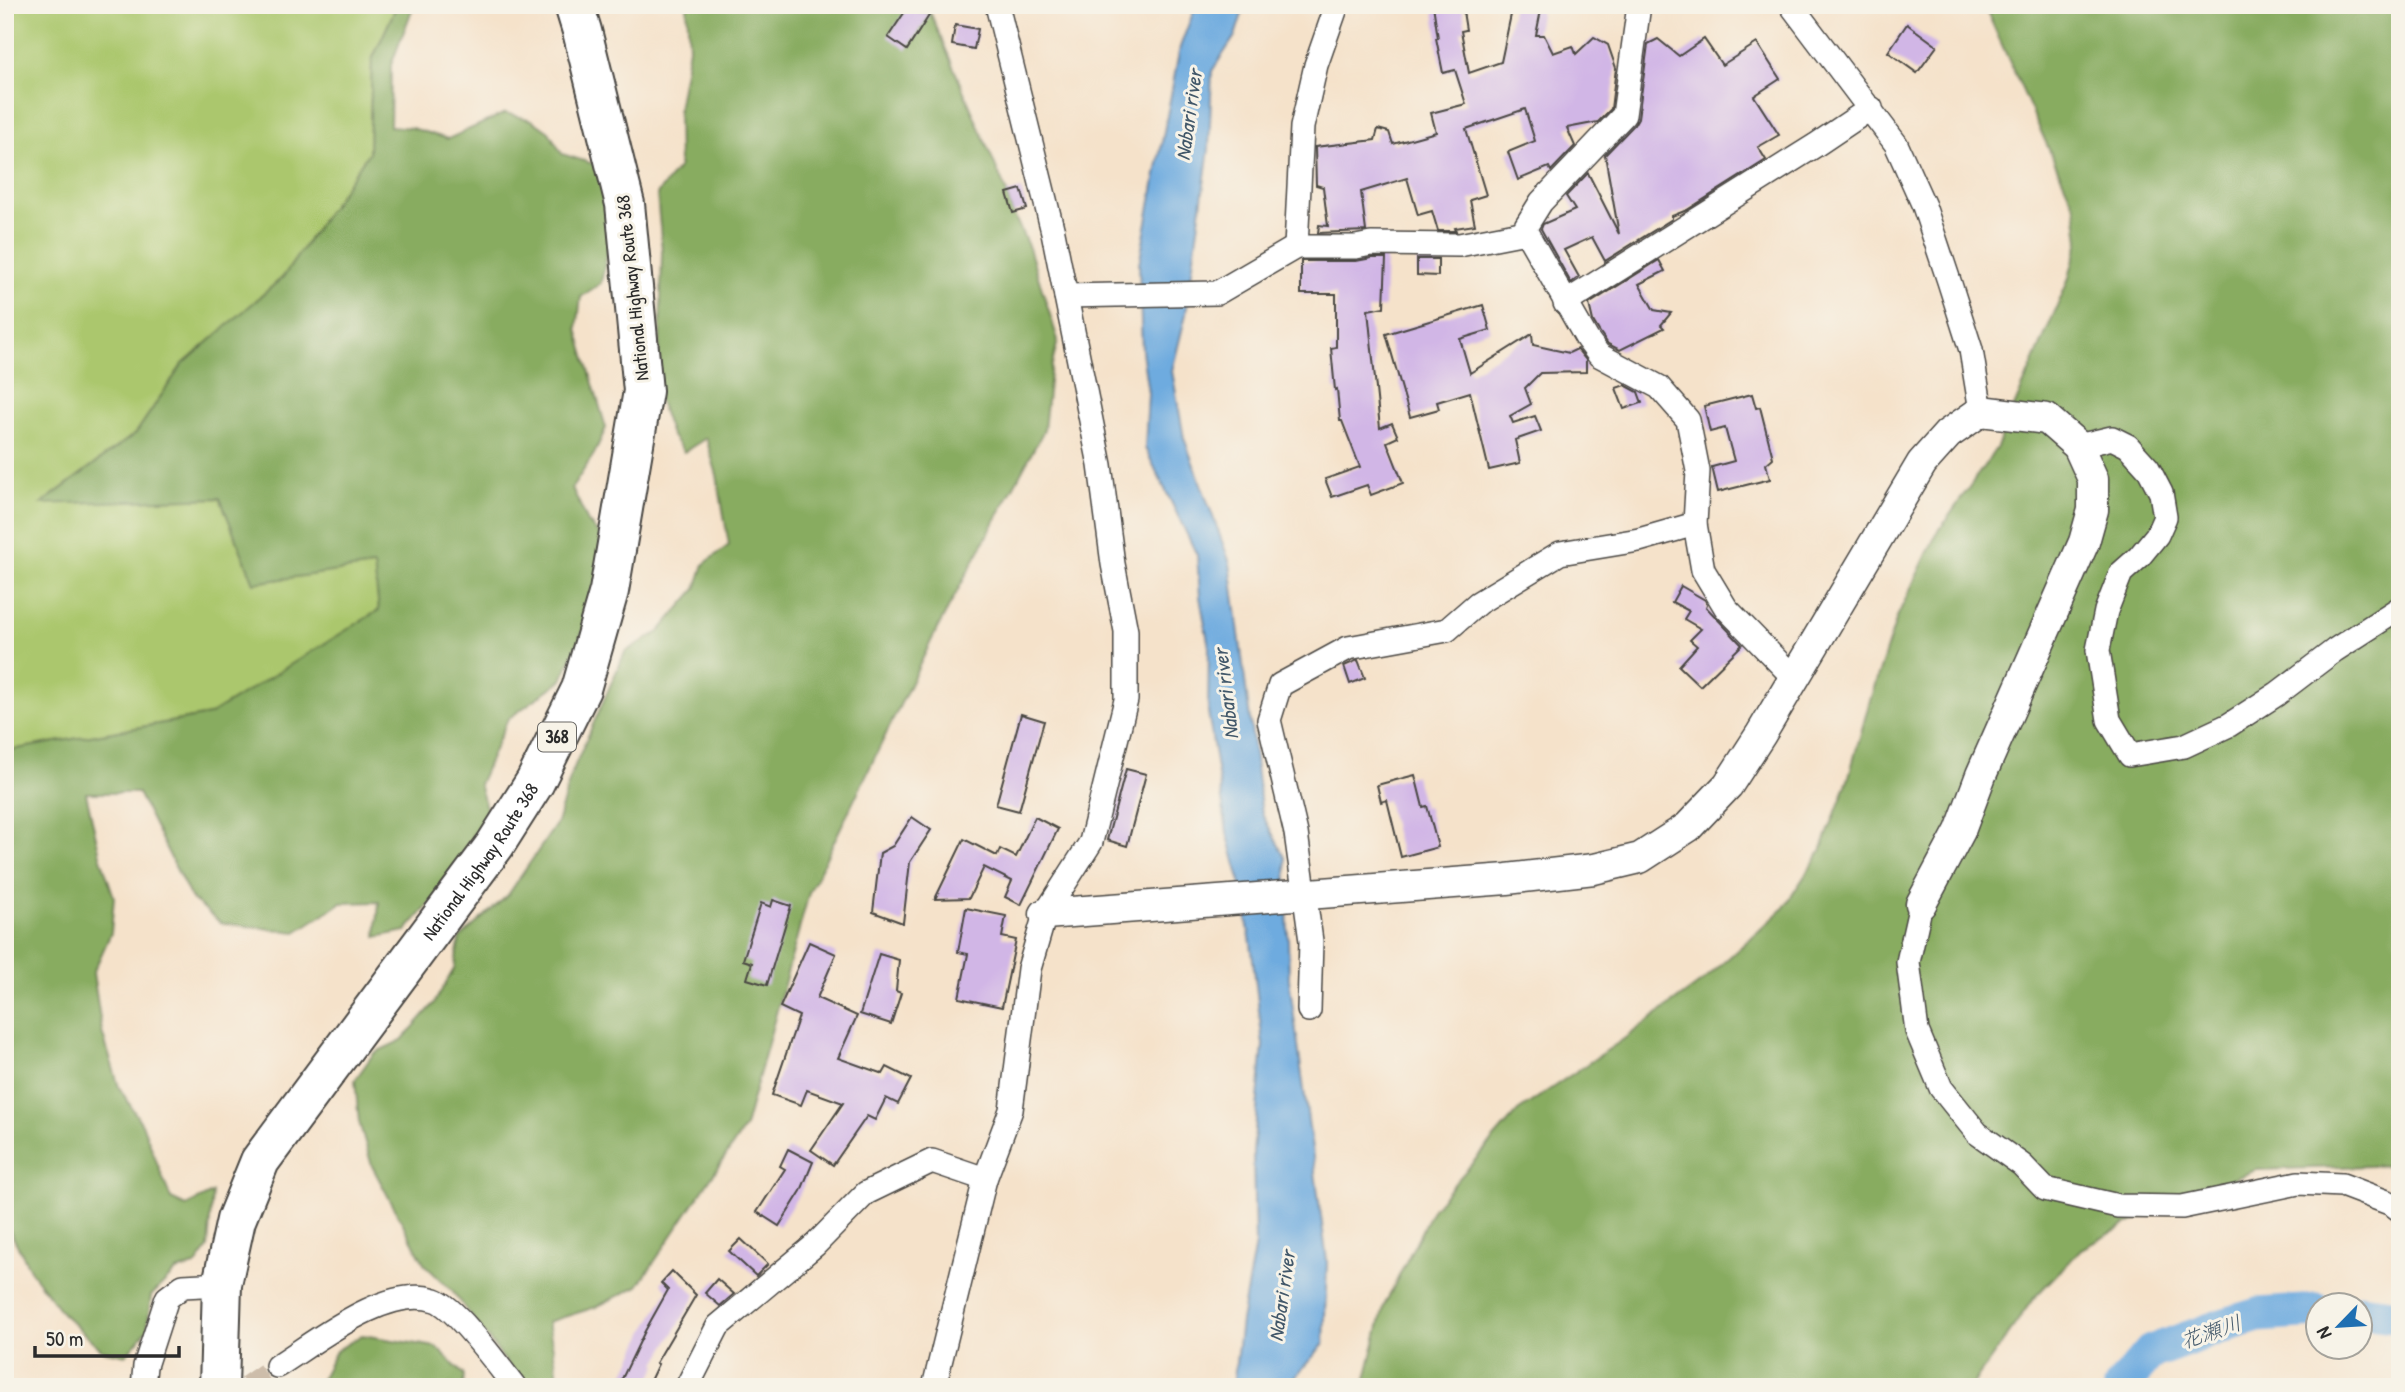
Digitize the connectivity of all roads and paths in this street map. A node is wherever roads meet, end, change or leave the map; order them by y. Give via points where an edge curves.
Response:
1 (574, 5) edge
2 (997, 5) edge
3 (1337, 5) edge
4 (1639, 5) edge
5 (1791, 5) edge
6 (1871, 108) junction
7 (1526, 232) junction
8 (1296, 247) junction
9 (1066, 296) junction
10 (1565, 303) junction
11 (1981, 411) junction
12 (2078, 446) junction
13 (1695, 524) junction
14 (2400, 608) edge
15 (1794, 678) junction
16 (1304, 894) junction
17 (1921, 904) joint
18 (1045, 914) junction
19 (1309, 1010) dead end
20 (985, 1179) junction
21 (2400, 1210) edge
22 (222, 1284) junction
23 (277, 1366) tunnel mouth
24 (142, 1387) edge
25 (219, 1387) edge
26 (515, 1387) edge
27 (687, 1387) edge
28 (934, 1387) edge

1 - 22 highway, National Highway Route 368 / 368 via 625,204 643,391 609,591 580,689 535,782 495,845 260,1161 236,1220
2 - 9 street
3 - 8 street via 1316,65 1302,127
4 - 7 street via 1624,115 1541,202
5 - 6 street
6 - 10 street
6 - 11 street via 1896,144 1924,206 1971,350
7 - 8 street via 1459,245
7 - 10 street
8 - 9 street via 1217,293
9 - 18 street via 1100,465 1126,631 1126,700 1091,842
10 - 13 street via 1599,355 1659,387 1688,420 1698,471
11 - 12 street via 2047,419
11 - 15 street via 1948,434 1922,463
12 - 14 street via 2112,438 2128,446 2161,492 2165,517 2157,535 2121,573 2098,650 2109,720 2130,755 2183,746 2229,725
12 - 17 street via 2093,479 2093,510 2084,542 1960,831
13 - 15 street via 1703,570 1726,608
13 - 16 street via 1639,540 1560,553 1478,603 1447,630 1348,648 1280,685 1269,720 1296,833
15 - 16 street via 1728,785 1688,827 1640,858 1594,869 1507,879
16 - 18 street
16 - 19 street via 1311,942
17 - 21 street via 1908,962 1917,1031 1941,1088 1977,1133 2022,1165 2045,1189 2118,1206 2182,1207 2298,1183 2342,1185
18 - 20 street via 1029,969 1011,1110
20 - 27 street via 932,1161 866,1193 816,1245 718,1326
20 - 28 street
22 - 24 street via 183,1286 167,1298
22 - 25 highway, National Highway Route 368 / 368
23 - 26 street via 375,1306 406,1297 437,1300 471,1331

